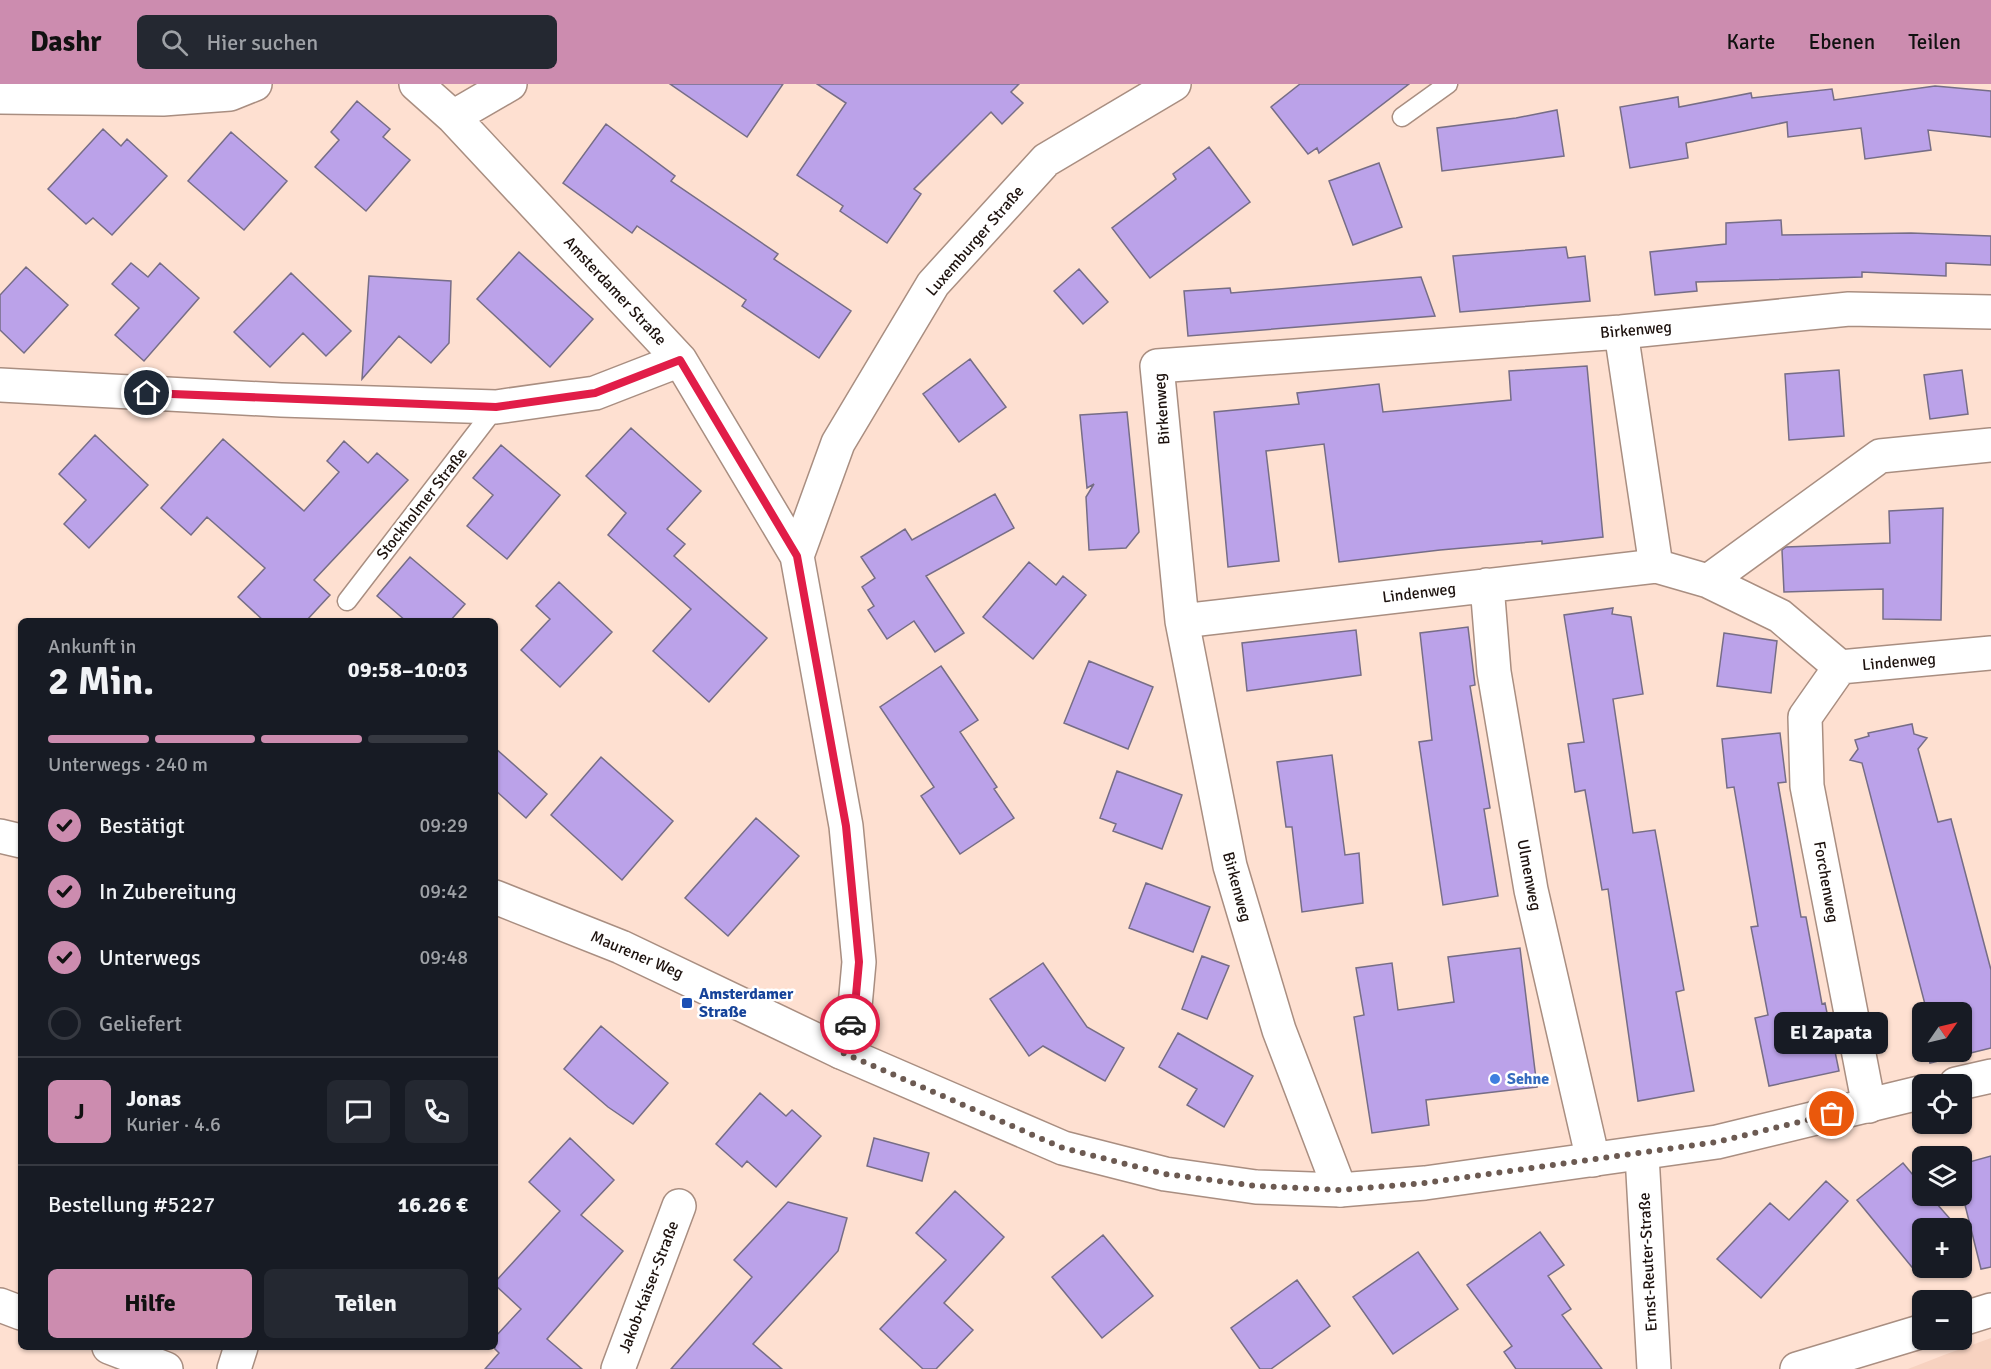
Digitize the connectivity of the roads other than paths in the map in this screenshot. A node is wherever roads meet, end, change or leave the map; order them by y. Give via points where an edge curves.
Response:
1 (255, 84) edge
2 (416, 84) edge
3 (510, 84) edge
4 (1174, 84) edge
5 (1448, 84) edge
6 (0, 97) edge
7 (453, 117) junction
8 (1402, 117) dead end
9 (1991, 312) edge
10 (1621, 332) junction
11 (680, 360) junction
12 (0, 385) edge
13 (496, 407) junction
14 (1991, 445) edge
15 (797, 556) junction
16 (1656, 566) junction
17 (1708, 581) junction
18 (1487, 585) junction
19 (347, 601) dead end
20 (1182, 621) junction
21 (1991, 653) edge
22 (1840, 667) junction
23 (0, 836) edge
24 (18, 840) edge
25 (498, 898) edge
26 (841, 1052) junction
27 (1991, 1076) edge
28 (1972, 1080) edge
29 (1912, 1095) edge
30 (1869, 1106) junction
31 (1642, 1155) junction
32 (1593, 1160) junction
33 (1340, 1190) junction
34 (680, 1206) dead end
35 (0, 1305) edge
36 (1991, 1310) edge
37 (18, 1312) edge
38 (1972, 1316) edge
39 (1912, 1333) edge
40 (117, 1350) edge
41 (241, 1350) edge
42 (166, 1369) edge
43 (234, 1369) edge
44 (618, 1369) edge
45 (1654, 1369) edge
46 (1797, 1369) edge

1 - 6 street via 230,94 163,99
2 - 7 street, Amsterdamer Straße
3 - 7 street
4 - 15 street, Luxemburger Straße via 1046,160 933,284 838,443
5 - 8 lane
7 - 11 street, Amsterdamer Straße
9 - 10 street, Birkenweg via 1849,309
10 - 16 street
10 - 20 street, Birkenweg via 1157,366
11 - 13 street via 595,393
11 - 15 street, Amsterdamer Straße
12 - 13 street
13 - 19 lane, Stockholmer Straße
14 - 17 street via 1880,456
15 - 26 street, Amsterdamer Straße via 846,826 859,962 855,1006
16 - 17 street, Lindenweg
16 - 18 street, Lindenweg
17 - 22 street, Lindenweg via 1780,616
18 - 20 street, Lindenweg
18 - 32 street, Ulmenweg via 1494,672 1530,890
20 - 33 street, Birkenweg via 1230,866 1279,1030
21 - 22 street, Lindenweg
22 - 30 street, Forchenweg via 1805,717 1807,786
23 - 24 street
25 - 26 street, Maurener Weg via 651,960
26 - 33 street, Maurener Weg via 1063,1148 1165,1174 1256,1186
27 - 28 street
29 - 30 street, Maurener Weg
30 - 31 street, Maurener Weg via 1717,1142
31 - 32 street, Maurener Weg
31 - 45 street, Ernst-Reuter-Straße
32 - 33 street, Maurener Weg via 1425,1183
34 - 44 street, Jakob-Kaiser-Straße
35 - 37 street
36 - 38 street
39 - 46 street
40 - 42 street
41 - 43 street

